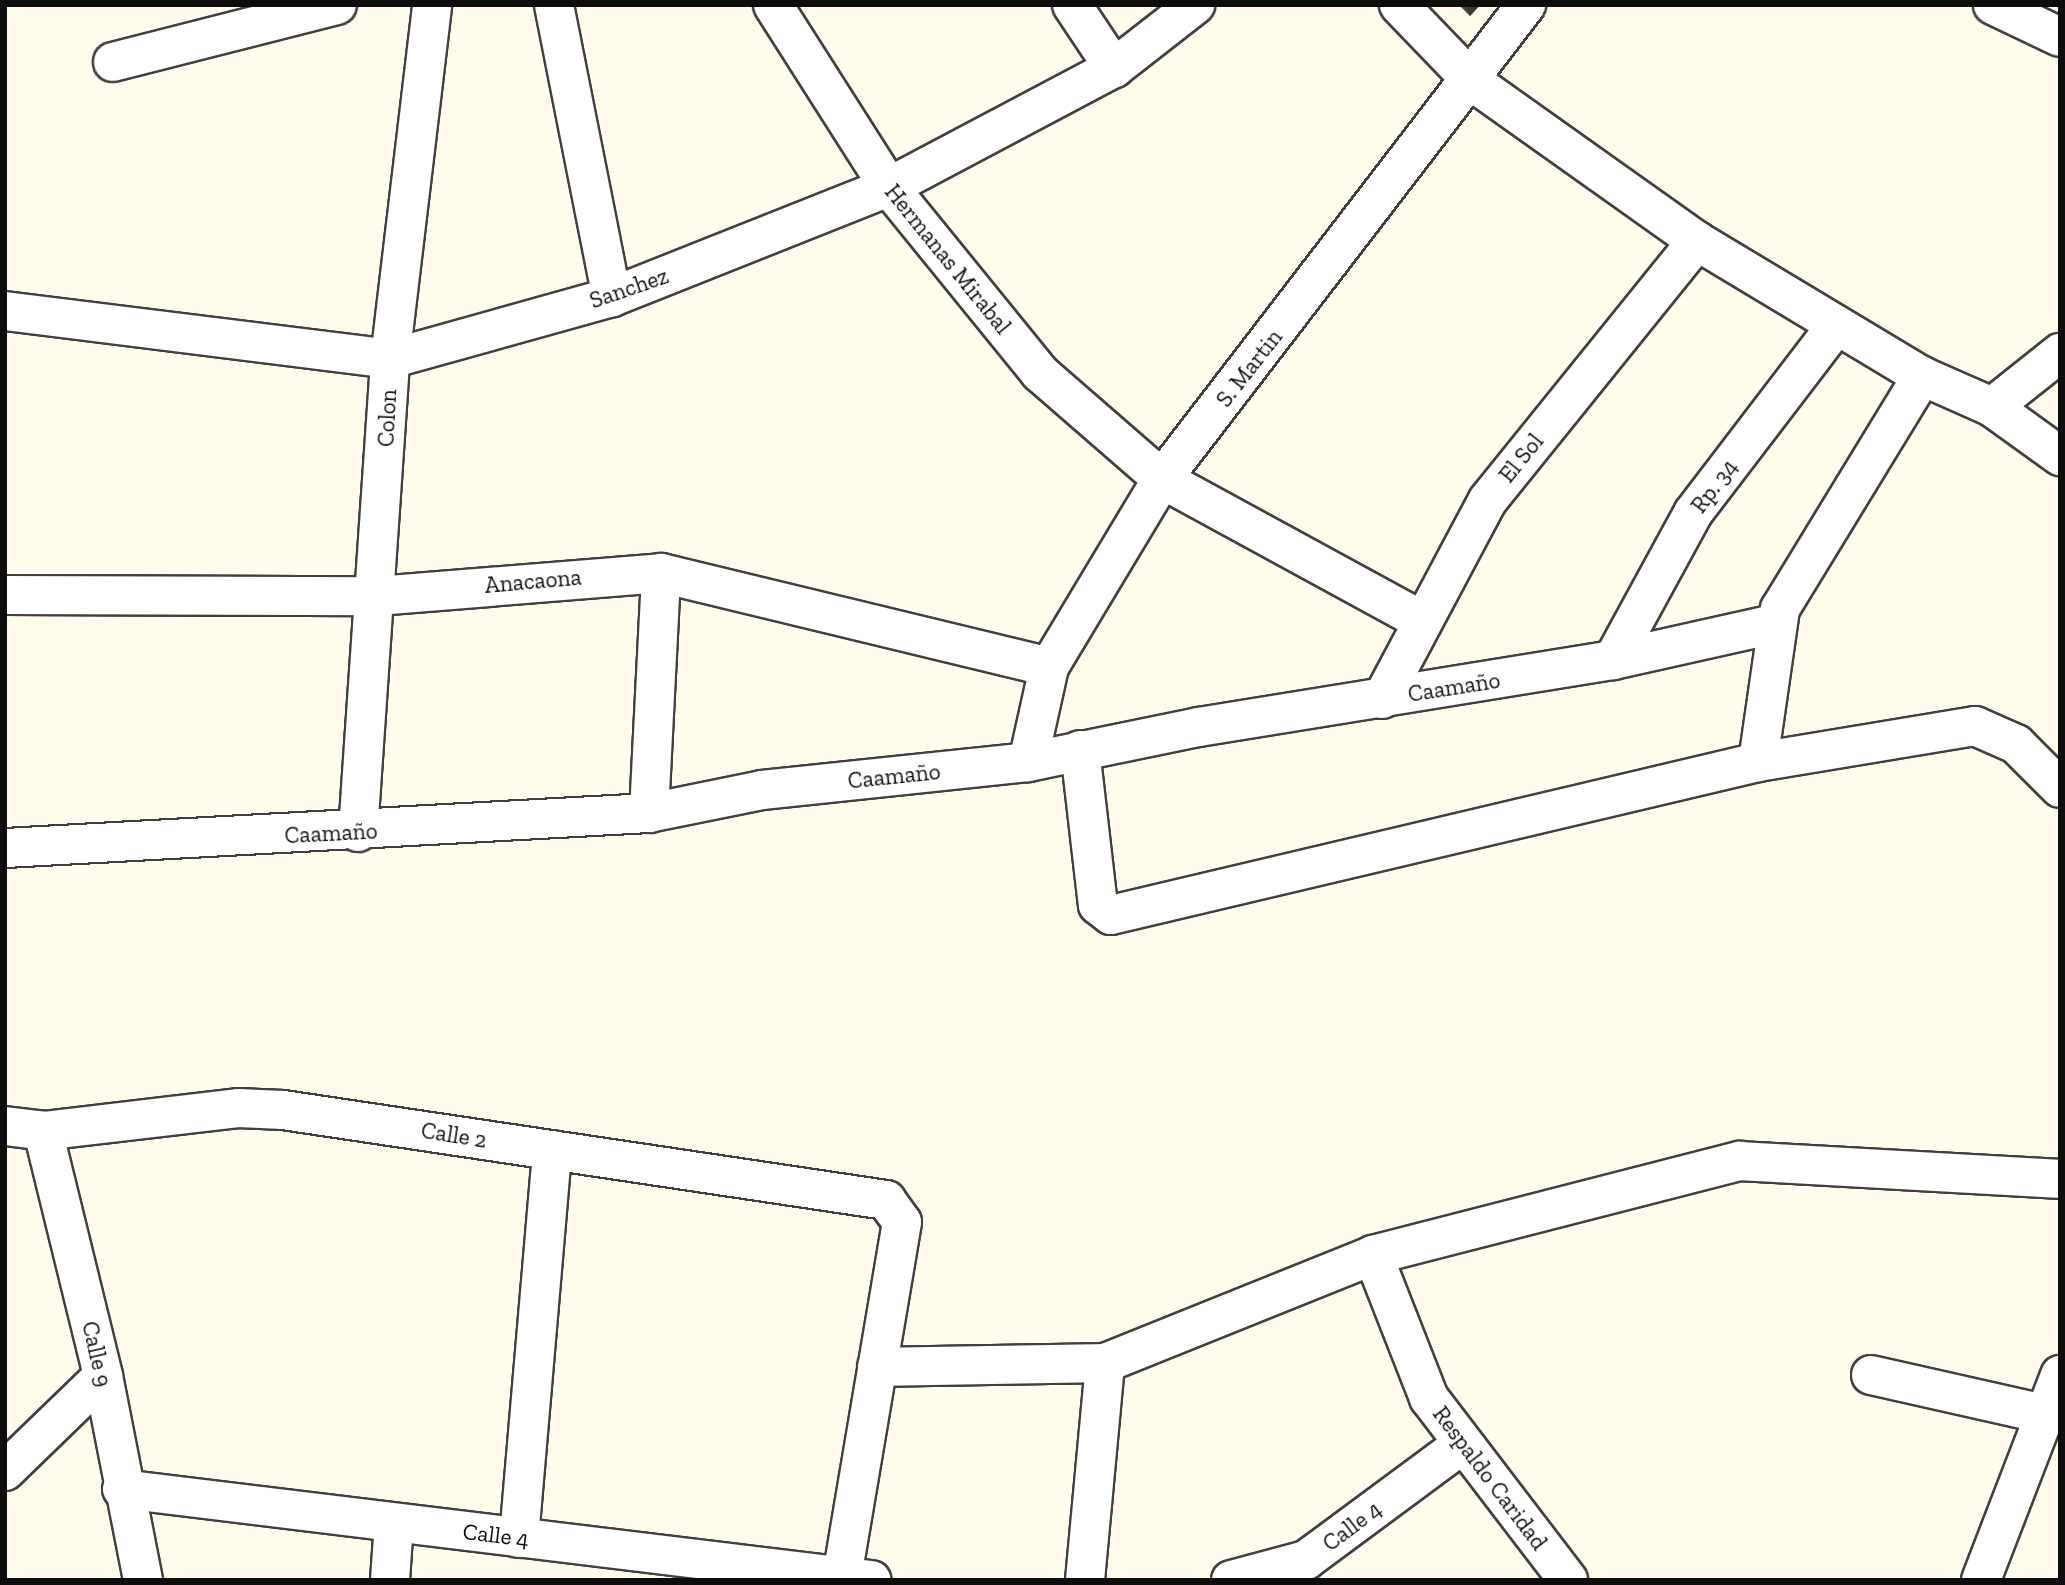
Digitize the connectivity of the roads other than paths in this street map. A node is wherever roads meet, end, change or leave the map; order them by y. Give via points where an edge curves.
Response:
1 (337, 5) edge
2 (432, 5) edge
3 (554, 5) edge
4 (773, 5) edge
5 (1072, 5) edge
6 (1195, 5) edge
7 (1399, 5) edge
8 (1527, 5) edge
9 (1993, 5) edge
10 (2060, 37) edge
11 (113, 62) dead end
12 (1114, 68) junction
13 (1473, 82) junction
14 (889, 187) junction
15 (1697, 241) junction
16 (612, 297) junction
17 (5, 311) edge
18 (1836, 326) junction
19 (2060, 353) edge
20 (390, 359) junction
21 (1922, 376) junction
22 (1993, 407) junction
23 (2060, 456) edge
24 (1162, 479) junction
25 (661, 573) junction
26 (5, 594) edge
27 (377, 596) junction
28 (1421, 620) junction
29 (1774, 624) junction
30 (1613, 660) junction
31 (1049, 667) junction
32 (1381, 699) junction
33 (1080, 750) junction
34 (1028, 762) junction
35 (1758, 762) junction
36 (2060, 788) edge
37 (649, 813) junction
38 (358, 832) junction
39 (5, 848) edge
40 (5, 1126) edge
41 (43, 1131) junction
42 (552, 1150) junction
43 (2060, 1179) edge
44 (1373, 1255) junction
45 (1105, 1363) junction
46 (877, 1367) junction
47 (1871, 1375) dead end
48 (103, 1376) junction
49 (2060, 1376) edge
50 (2049, 1415) junction
51 (1460, 1446) junction
52 (10, 1457) edge
53 (122, 1489) junction
54 (394, 1523) junction
55 (520, 1538) junction
56 (856, 1579) edge
57 (143, 1580) edge
58 (390, 1580) edge
59 (1085, 1580) edge
60 (1231, 1580) edge
61 (1568, 1580) edge
62 (1981, 1580) edge

1 - 11 street
2 - 20 street, Colon
3 - 16 street
4 - 14 street, Hermanas Mirabal
5 - 12 street
6 - 12 street, Sanchez
7 - 13 street
8 - 13 street, S. Martin
9 - 10 street
12 - 14 street, Sanchez
13 - 15 street
13 - 24 street, S. Martin
14 - 16 street, Sanchez
14 - 24 street, Hermanas Mirabal via 1040,373
15 - 18 street
15 - 28 street, El Sol via 1488,500
16 - 20 street, Sanchez
17 - 20 street, Sanchez
18 - 21 street
18 - 30 street, Rp. 34 via 1693,513
19 - 22 street
20 - 27 street, Colon
21 - 22 street
21 - 29 street via 1809,553
22 - 23 street
24 - 28 street, Hermanas Mirabal
24 - 31 street, S. Martin
25 - 27 street, Anacaona
25 - 31 street, Anacaona
25 - 37 street
26 - 27 street, Anacaona
27 - 38 street, Colon
28 - 32 street, El Sol
29 - 30 street, Caamaño
29 - 35 street
30 - 32 street, Caamaño
31 - 34 street, S. Martin
32 - 33 street, Caamaño
33 - 34 street, Caamaño
33 - 35 street via 1098,905 1111,915
34 - 37 street, Caamaño via 762,790
35 - 36 street via 1975,726 2016,744
37 - 38 street, Caamaño
38 - 39 street, Caamaño
40 - 41 street, Calle 2
41 - 42 street, Calle 2 via 239,1108 283,1110
41 - 48 street, Calle 9
42 - 46 street, Calle 2 via 886,1200 897,1209 902,1222
42 - 55 street
43 - 44 street via 1740,1161
44 - 45 street
44 - 51 street, Respaldo Caridad via 1429,1398
45 - 46 street
45 - 59 street
46 - 56 street
47 - 50 street
48 - 52 street
48 - 53 street, Calle 9
49 - 50 street
50 - 62 street
51 - 60 street, Calle 4 via 1306,1560
51 - 61 street, Respaldo Caridad
53 - 54 street, Calle 4
53 - 57 street, Calle 9
54 - 55 street, Calle 4
54 - 58 street
55 - 56 street, Calle 4

